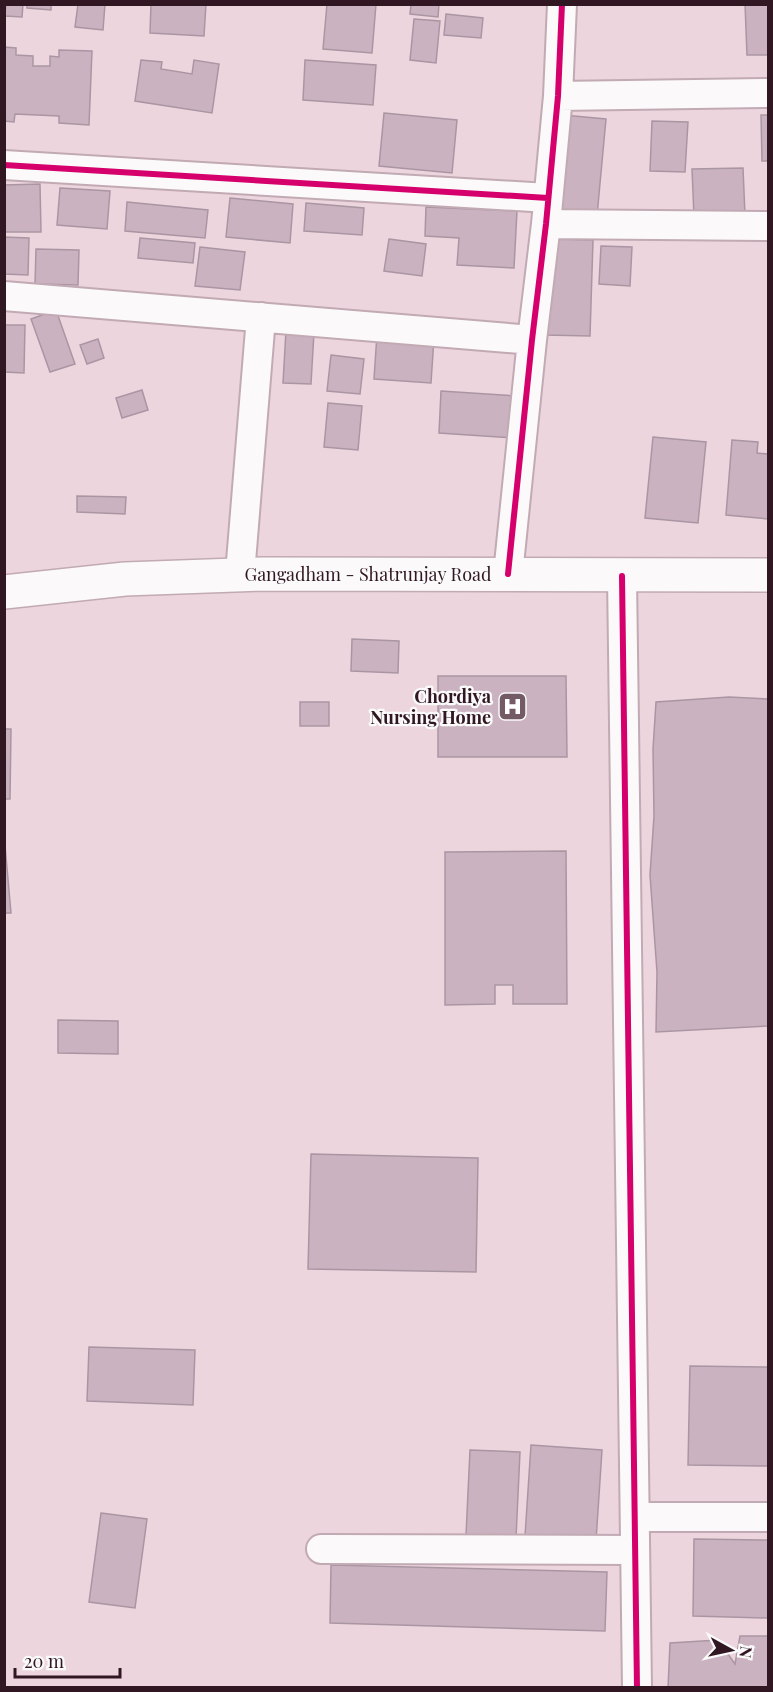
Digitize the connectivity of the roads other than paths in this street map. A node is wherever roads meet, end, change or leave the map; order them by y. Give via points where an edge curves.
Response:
1 (562, 4) edge
2 (768, 93) edge
3 (558, 96) junction
4 (4, 165) edge
5 (547, 211) junction
6 (768, 226) edge
7 (4, 296) edge
8 (261, 317) junction
9 (532, 340) junction
10 (240, 574) junction
11 (508, 574) junction
12 (768, 575) edge
13 (622, 576) junction
14 (4, 592) edge
15 (635, 1517) junction
16 (768, 1517) edge
17 (321, 1549) dead end
18 (636, 1550) junction
19 (637, 1688) edge

1 - 3 street
2 - 3 street
3 - 5 street
4 - 5 street
5 - 6 street
5 - 9 street
7 - 8 street
8 - 9 street
8 - 10 street
9 - 11 street
10 - 11 main road, Gangadham - Shatrunjay Road
10 - 14 main road, Gangadham - Shatrunjay Road via 125,579
11 - 13 main road, Gangadham - Shatrunjay Road
12 - 13 main road, Gangadham - Shatrunjay Road
13 - 15 street
15 - 16 street
15 - 18 street
17 - 18 street
18 - 19 street

